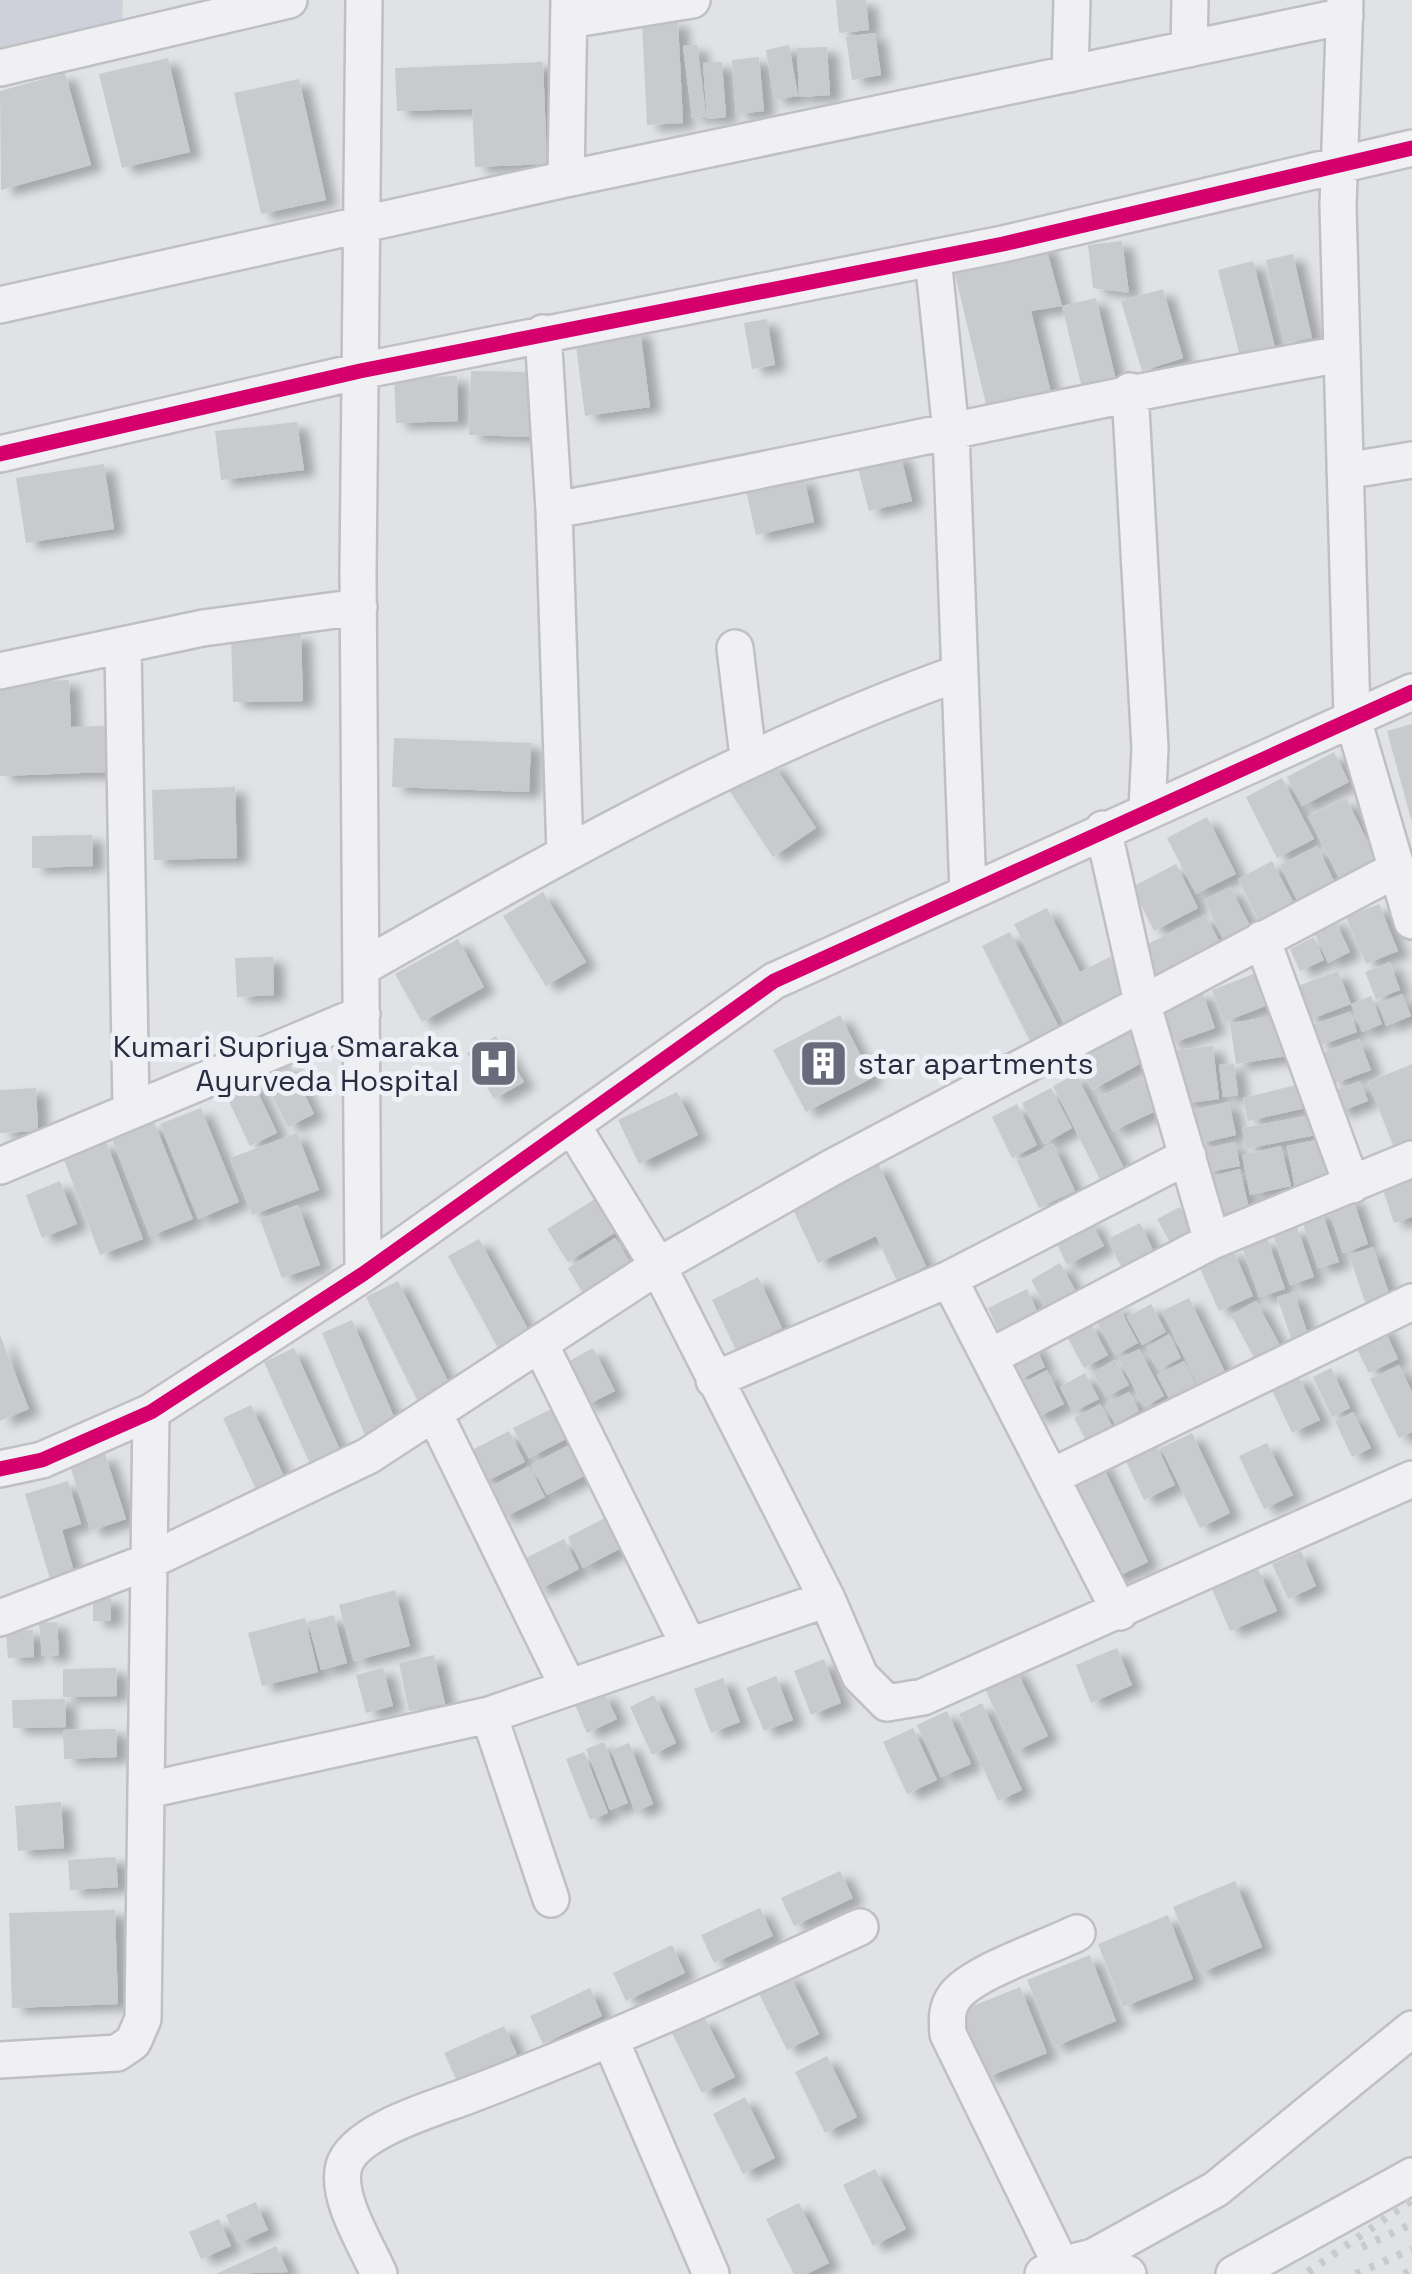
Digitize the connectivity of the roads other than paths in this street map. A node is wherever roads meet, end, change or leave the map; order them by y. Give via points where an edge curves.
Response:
1 (288, 0) edge
2 (364, 0) edge
3 (692, 0) edge
4 (1072, 0) edge
5 (1190, 0) edge
6 (1345, 8) edge
7 (569, 10) edge
8 (133, 17) edge
9 (1189, 49) junction
10 (0, 68) edge
11 (1070, 74) junction
12 (1412, 148) edge
13 (1339, 164) junction
14 (566, 179) junction
15 (362, 224) junction
16 (933, 258) junction
17 (0, 304) edge
18 (543, 333) junction
19 (1342, 354) junction
20 (360, 371) junction
21 (1130, 390) junction
22 (951, 432) junction
23 (0, 454) edge
24 (1412, 460) edge
25 (1345, 472) junction
26 (554, 510) junction
27 (359, 607) junction
28 (124, 647) junction
29 (735, 648) dead end
30 (0, 671) edge
31 (959, 673) junction
32 (1412, 692) edge
33 (1352, 716) junction
34 (748, 757) junction
35 (1147, 810) junction
36 (1103, 829) junction
37 (564, 852) junction
38 (1397, 869) junction
39 (968, 892) junction
40 (1412, 921) edge
41 (1262, 938) junction
42 (361, 968) junction
43 (1142, 1002) junction
44 (362, 1014) junction
45 (131, 1108) junction
46 (572, 1127) junction
47 (1188, 1156) junction
48 (1412, 1160) edge
49 (0, 1166) edge
50 (1352, 1185) junction
51 (1212, 1240) junction
52 (658, 1266) junction
53 (363, 1274) junction
54 (949, 1279) junction
55 (1412, 1302) edge
56 (540, 1344) junction
57 (990, 1357) junction
58 (714, 1380) junction
59 (151, 1412) junction
60 (434, 1413) junction
61 (0, 1469) edge
62 (1051, 1477) junction
63 (1412, 1480) edge
64 (147, 1562) junction
65 (826, 1599) junction
66 (1120, 1612) junction
67 (0, 1618) edge
68 (689, 1646) junction
69 (568, 1687) junction
70 (489, 1716) junction
71 (148, 1790) junction
72 (551, 1900) dead end
73 (860, 1927) dead end
74 (1077, 1933) dead end
75 (1412, 2029) edge
76 (611, 2041) junction
77 (0, 2060) edge
78 (1412, 2176) edge
79 (1066, 2265) edge
80 (379, 2274) edge
81 (710, 2274) edge
82 (1128, 2274) edge
83 (1234, 2274) edge

1 - 8 street
2 - 15 street
3 - 7 street
4 - 11 street
5 - 9 street
6 - 9 street
6 - 13 street
7 - 14 street
8 - 10 street
9 - 11 street
11 - 14 street
12 - 13 street
13 - 16 street
13 - 19 street
14 - 15 street
15 - 17 street
15 - 20 street
16 - 18 street
16 - 22 street
18 - 20 street
18 - 26 street
19 - 21 street
19 - 25 street
20 - 23 street
20 - 27 street
21 - 22 street
21 - 35 street via 1150,748
22 - 26 street
22 - 31 street
24 - 25 street
25 - 33 street
26 - 37 street
27 - 28 street via 203,628
27 - 42 street
28 - 30 street
28 - 45 street
29 - 34 street
31 - 34 street
31 - 39 street
32 - 33 street
33 - 35 street
33 - 38 street
34 - 37 street
35 - 36 street
36 - 39 street
36 - 43 street
37 - 42 street
38 - 40 street
38 - 41 street
39 - 46 street via 774,981
41 - 43 street
41 - 50 street
42 - 44 street
43 - 47 street
43 - 52 street
44 - 45 street
44 - 53 street
45 - 49 street
46 - 52 street
46 - 53 street
47 - 51 street
47 - 54 street
48 - 50 street
50 - 51 street
51 - 57 street
52 - 56 street
52 - 58 street
53 - 59 street
54 - 57 street
54 - 58 street
55 - 62 street
56 - 60 street
56 - 68 street
57 - 62 street
58 - 65 street
59 - 61 street via 42,1460
59 - 64 street
60 - 64 street via 368,1456
60 - 69 street
62 - 66 street
63 - 66 street
64 - 67 street
64 - 71 street
65 - 66 street via 860,1676 887,1703 923,1697
65 - 68 street
68 - 69 street
69 - 70 street
70 - 71 street
70 - 72 street
71 - 77 street via 146,1984 133,2042 100,2057
73 - 76 street
74 - 79 street via 971,1983 947,2012 948,2034
75 - 79 street via 1216,2188
76 - 80 street via 364,2141 344,2166 344,2188
76 - 81 street
78 - 83 street
79 - 82 street

